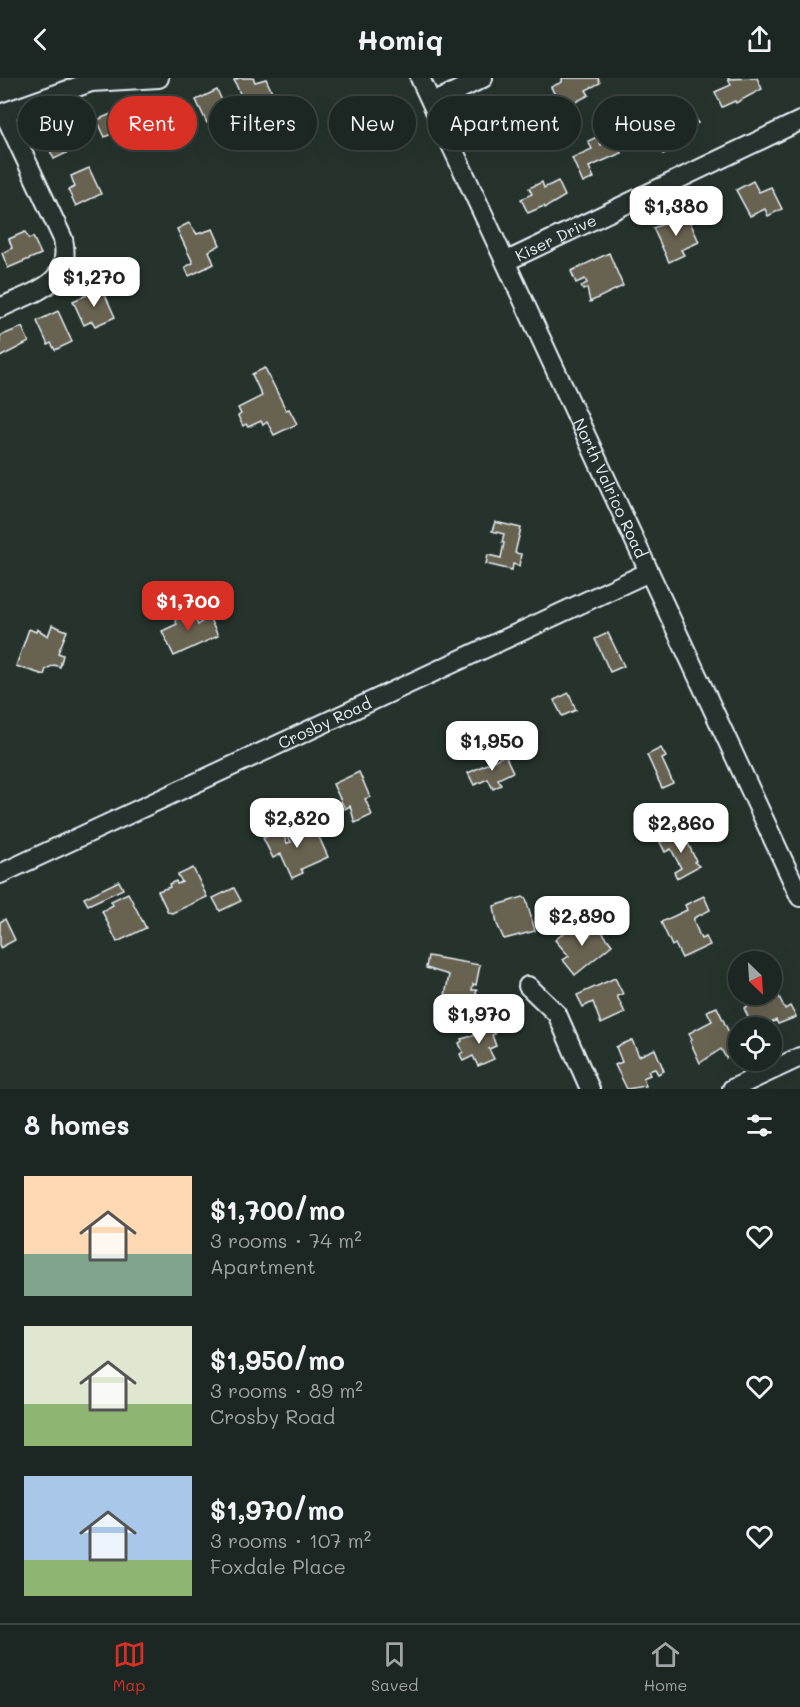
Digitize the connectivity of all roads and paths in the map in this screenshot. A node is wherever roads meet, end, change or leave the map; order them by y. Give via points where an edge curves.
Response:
1 (159, 78) edge
2 (420, 78) edge
3 (483, 78) edge
4 (429, 96) edge
5 (446, 96) edge
6 (2, 113) edge
7 (800, 121) edge
8 (454, 150) edge
9 (507, 261) junction
10 (0, 308) edge
11 (649, 572) junction
12 (0, 874) edge
13 (800, 897) edge
14 (528, 986) dead end
15 (800, 1058) edge
16 (590, 1089) edge
17 (732, 1089) edge

1 - 6 street via 91,82
2 - 4 street, North Valrico Road
3 - 5 street
6 - 10 street via 63,239 66,263 44,287
7 - 9 street, Kiser Drive
8 - 9 street, North Valrico Road
9 - 11 street, North Valrico Road
11 - 12 street, Crosby Road
11 - 13 street, North Valrico Road
14 - 16 street via 557,1014
15 - 17 street

